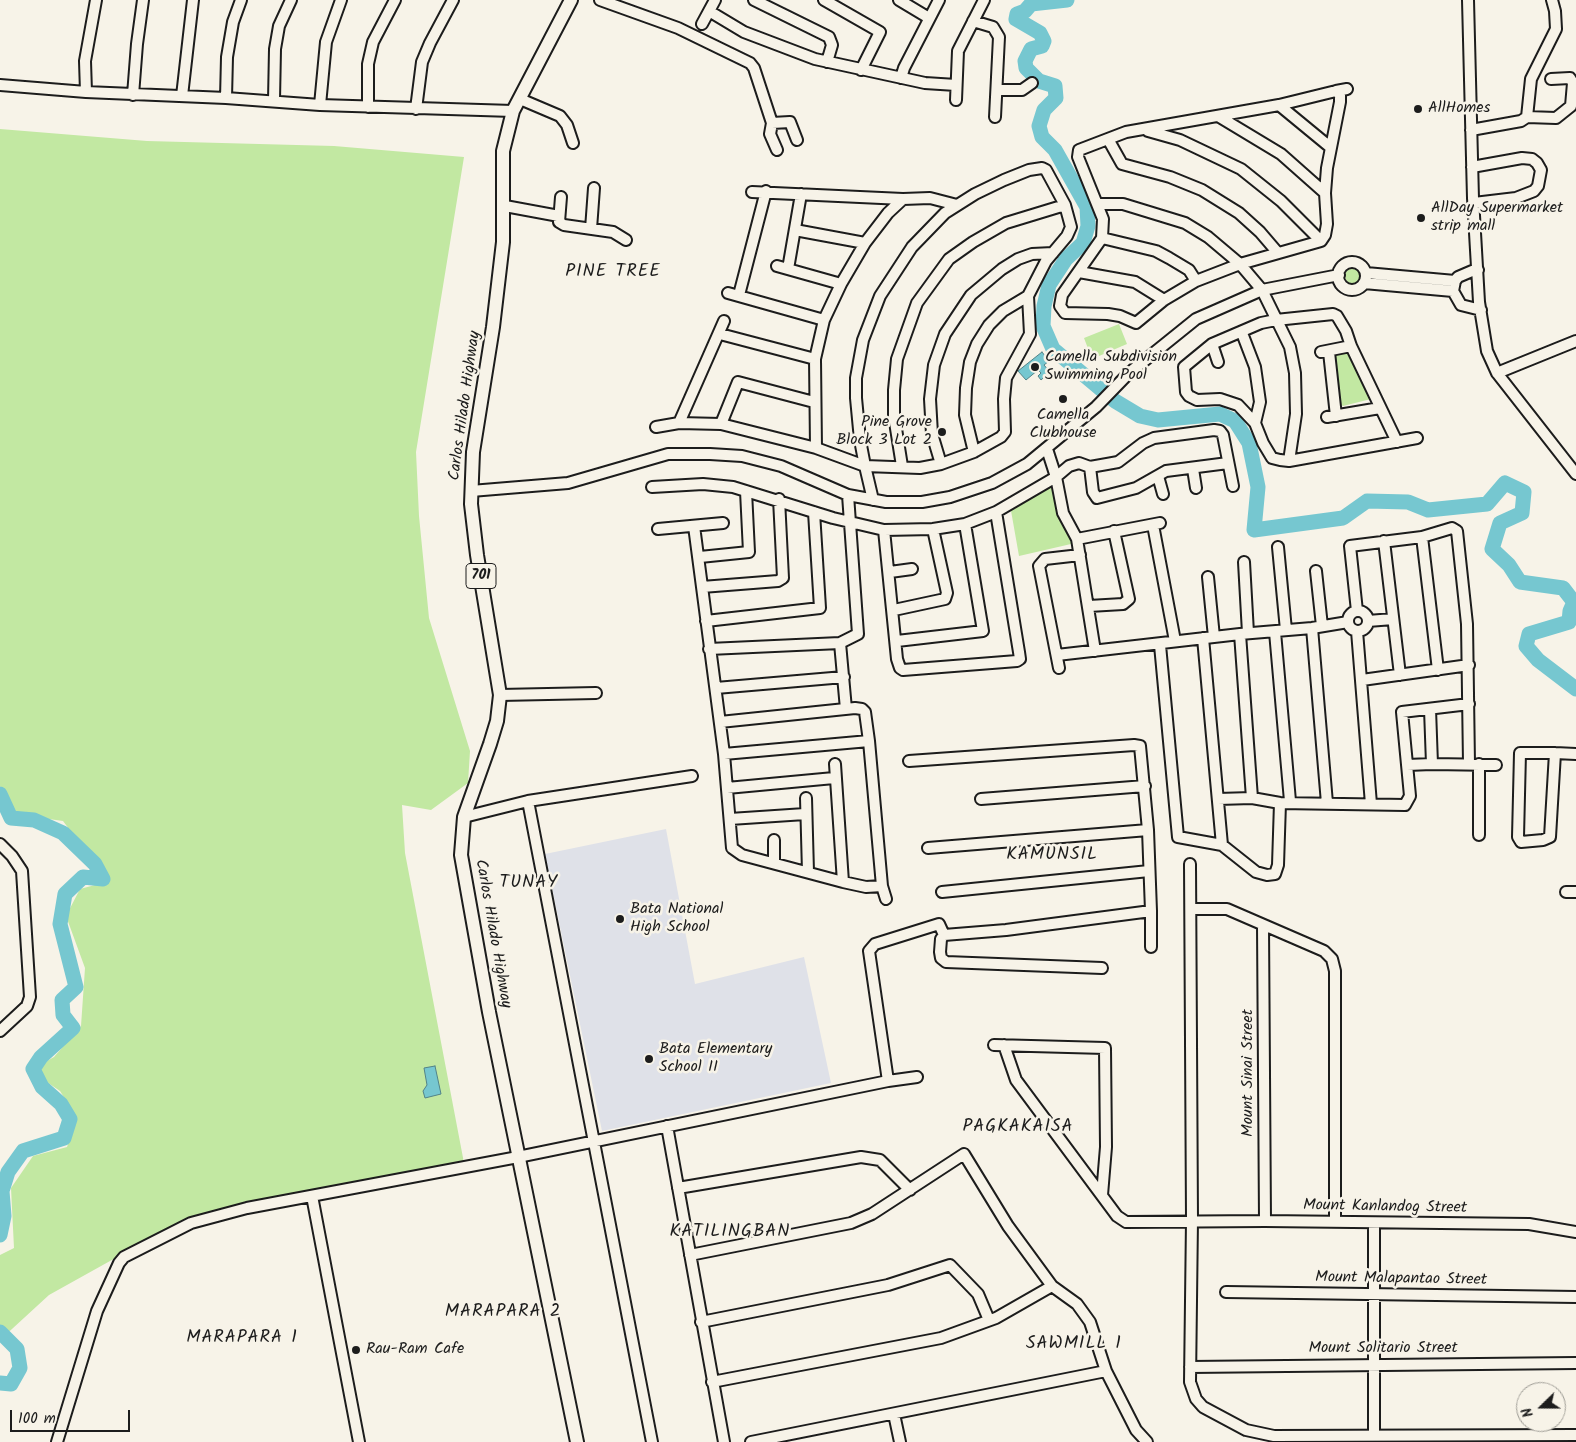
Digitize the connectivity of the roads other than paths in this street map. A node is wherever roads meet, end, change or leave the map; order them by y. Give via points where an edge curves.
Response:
1 (96, 0) edge
2 (144, 0) edge
3 (193, 0) edge
4 (241, 0) edge
5 (291, 0) edge
6 (341, 0) edge
7 (395, 0) edge
8 (453, 0) edge
9 (571, 0) edge
10 (600, 0) edge
11 (715, 0) edge
12 (754, 0) edge
13 (824, 0) edge
14 (898, 0) edge
15 (939, 0) edge
16 (984, 0) edge
17 (1468, 0) edge
18 (1552, 0) edge
19 (709, 12) junction
20 (929, 18) junction
21 (973, 21) junction
22 (702, 24) dead end
23 (827, 62) junction
24 (860, 70) junction
25 (902, 78) junction
26 (1551, 79) dead end
27 (1032, 83) dead end
28 (0, 85) edge
29 (956, 85) junction
30 (1347, 89) dead end
31 (997, 90) junction
32 (1336, 91) junction
33 (86, 92) junction
34 (133, 95) junction
35 (182, 96) junction
36 (226, 98) junction
37 (520, 99) junction
38 (274, 100) junction
39 (956, 100) dead end
40 (320, 105) junction
41 (1279, 106) junction
42 (368, 107) junction
43 (416, 109) junction
44 (513, 111) junction
45 (1218, 116) junction
46 (995, 117) dead end
47 (1527, 117) junction
48 (772, 123) junction
49 (1144, 130) junction
50 (1472, 130) junction
51 (1108, 139) junction
52 (797, 140) dead end
53 (573, 144) dead end
54 (1330, 147) junction
55 (777, 150) dead end
56 (1472, 167) junction
57 (594, 188) dead end
58 (766, 191) junction
59 (752, 192) dead end
60 (801, 194) junction
61 (1325, 194) junction
62 (561, 197) dead end
63 (903, 200) junction
64 (1097, 204) junction
65 (1474, 204) junction
66 (956, 205) junction
67 (1065, 205) junction
68 (505, 206) junction
69 (559, 216) junction
70 (591, 229) junction
71 (795, 230) junction
72 (1102, 238) junction
73 (626, 240) dead end
74 (1321, 241) junction
75 (865, 242) junction
76 (1053, 253) junction
77 (1278, 253) junction
78 (1240, 264) junction
79 (1478, 270) junction
80 (1079, 272) junction
81 (1339, 275) junction
82 (1365, 278) junction
83 (1196, 280) junction
84 (841, 284) junction
85 (1454, 286) junction
86 (1262, 290) junction
87 (728, 293) dead end
88 (739, 295) junction
89 (1028, 296) junction
90 (1164, 300) junction
91 (1481, 310) junction
92 (824, 320) junction
93 (1276, 320) junction
94 (724, 321) dead end
95 (1242, 332) junction
96 (720, 334) junction
97 (1576, 342) edge
98 (1212, 344) junction
99 (1350, 346) junction
100 (815, 359) junction
101 (1218, 362) dead end
102 (1497, 373) junction
103 (814, 402) junction
104 (1380, 408) junction
105 (678, 423) junction
106 (1255, 423) junction
107 (721, 424) junction
108 (656, 427) dead end
109 (1416, 438) dead end
110 (1396, 442) junction
111 (816, 448) junction
112 (1047, 449) junction
113 (974, 452) junction
114 (1289, 461) junction
115 (1228, 463) junction
116 (941, 464) junction
117 (865, 466) junction
118 (902, 466) junction
119 (1090, 468) junction
120 (1193, 469) junction
121 (1576, 474) edge
122 (1158, 476) junction
123 (1056, 477) junction
124 (1233, 486) dead end
125 (652, 487) dead end
126 (1196, 488) dead end
127 (471, 491) junction
128 (746, 491) junction
129 (1163, 494) dead end
130 (848, 495) junction
131 (779, 500) junction
132 (873, 500) junction
133 (814, 512) junction
134 (996, 512) junction
135 (849, 522) junction
136 (724, 523) dead end
137 (965, 524) junction
138 (694, 526) junction
139 (658, 529) dead end
140 (934, 529) junction
141 (884, 530) junction
142 (1114, 531) junction
143 (1422, 537) junction
144 (1077, 539) junction
145 (1384, 541) junction
146 (1278, 547) dead end
147 (1080, 555) junction
148 (700, 557) junction
149 (1244, 562) dead end
150 (912, 569) dead end
151 (1316, 571) dead end
152 (890, 572) junction
153 (1208, 577) dead end
154 (702, 588) junction
155 (1089, 606) junction
156 (894, 610) junction
157 (1357, 611) junction
158 (1393, 619) junction
159 (706, 621) junction
160 (1368, 621) junction
161 (1348, 622) junction
162 (1317, 627) junction
163 (1286, 630) junction
164 (1356, 631) junction
165 (1274, 632) junction
166 (1244, 633) junction
167 (1214, 637) junction
168 (1203, 638) junction
169 (896, 641) junction
170 (1175, 641) junction
171 (840, 643) junction
172 (1160, 645) junction
173 (709, 649) junction
174 (1095, 651) junction
175 (1057, 655) junction
176 (1469, 666) junction
177 (1059, 668) dead end
178 (1438, 670) junction
179 (1400, 675) junction
180 (844, 677) junction
181 (1362, 680) junction
182 (716, 688) junction
183 (596, 693) dead end
184 (500, 695) junction
185 (1469, 704) junction
186 (846, 709) junction
187 (1430, 709) junction
188 (720, 722) junction
189 (869, 741) junction
190 (1556, 753) junction
191 (724, 754) junction
192 (1576, 754) edge
193 (909, 762) dead end
194 (835, 764) dead end
195 (1432, 764) junction
196 (1474, 764) junction
197 (1496, 764) dead end
198 (1407, 765) junction
199 (692, 776) dead end
200 (834, 778) junction
201 (1145, 786) junction
202 (727, 788) junction
203 (806, 798) dead end
204 (1252, 798) junction
205 (981, 799) dead end
206 (1218, 799) junction
207 (528, 801) junction
208 (1290, 801) junction
209 (1280, 803) junction
210 (1327, 803) junction
211 (1371, 804) junction
212 (805, 814) junction
213 (464, 817) junction
214 (730, 819) junction
215 (1148, 830) junction
216 (1479, 835) dead end
217 (774, 840) dead end
218 (1222, 846) junction
219 (928, 848) dead end
220 (2, 850) edge
221 (774, 863) junction
222 (1190, 864) dead end
223 (1149, 871) junction
224 (808, 872) junction
225 (843, 882) junction
226 (882, 886) junction
227 (942, 892) dead end
228 (886, 899) dead end
229 (1192, 908) junction
230 (1151, 911) junction
231 (1263, 926) junction
232 (944, 935) junction
233 (1151, 948) dead end
234 (1102, 968) dead end
235 (0, 1031) edge
236 (917, 1077) dead end
237 (888, 1081) junction
238 (667, 1126) junction
239 (595, 1141) junction
240 (518, 1157) junction
241 (678, 1188) junction
242 (910, 1190) junction
243 (1102, 1195) junction
244 (312, 1196) junction
245 (1192, 1220) junction
246 (1265, 1220) junction
247 (1335, 1222) junction
248 (1374, 1223) junction
249 (1576, 1232) edge
250 (690, 1255) junction
251 (1052, 1286) junction
252 (1226, 1292) dead end
253 (1374, 1295) junction
254 (1576, 1297) edge
255 (989, 1320) junction
256 (701, 1322) junction
257 (1576, 1363) edge
258 (1374, 1364) junction
259 (1190, 1367) junction
260 (1106, 1371) junction
261 (712, 1382) junction
262 (894, 1414) junction
263 (1576, 1435) edge
264 (1374, 1436) junction
265 (57, 1442) edge
266 (359, 1442) edge
267 (578, 1442) edge
268 (652, 1442) edge
269 (724, 1442) edge
270 (751, 1442) edge
271 (900, 1442) edge
272 (1147, 1442) edge

1 - 33 street via 85,61
2 - 34 street
3 - 35 street
4 - 36 street via 233,22 227,57
5 - 38 street via 279,26 275,49
6 - 40 street via 326,42
7 - 42 street via 373,42 368,64
8 - 43 street via 422,62
9 - 37 main road, Carlos Hilado Highway / 701
10 - 48 street via 678,28 750,63
11 - 19 street
12 - 23 street via 829,37 832,45
13 - 24 street via 880,32
14 - 20 street
15 - 20 street
16 - 21 street
17 - 50 street
18 - 47 street via 1556,29 1531,79
19 - 22 street
19 - 23 street via 744,32
20 - 25 street
21 - 29 street via 958,51
21 - 31 street via 993,27 999,37
23 - 24 street
24 - 25 street
25 - 29 street
26 - 47 street via 1570,78 1573,83 1572,106 1556,118
27 - 31 street via 1022,90
28 - 33 street
29 - 39 street
30 - 32 street
31 - 46 street
32 - 41 street
32 - 54 street via 1340,102
33 - 34 street
34 - 35 street
35 - 36 street
36 - 38 street
37 - 44 main road, Carlos Hilado Highway / 701
37 - 53 street via 560,116 567,125
38 - 40 street
40 - 42 street
41 - 45 street
41 - 54 street
42 - 43 street
43 - 44 street
44 - 68 main road, Carlos Hilado Highway / 701 via 503,151
45 - 49 street
45 - 61 street via 1282,154
47 - 50 street via 1521,121
48 - 52 street via 790,122
48 - 55 street via 770,134
49 - 51 street
49 - 74 street via 1180,140 1241,169 1281,201
50 - 56 street
51 - 64 street via 1077,152
51 - 77 street via 1122,164 1170,176 1202,190 1239,213
54 - 61 street
56 - 65 street
56 - 65 street via 1522,158 1532,159 1540,170 1534,191 1516,198
57 - 70 street
58 - 59 street
58 - 60 street
58 - 88 street
60 - 63 street
60 - 71 street
61 - 74 street via 1327,224 1326,235
62 - 69 street
63 - 66 street via 930,198
63 - 75 street
64 - 72 street via 1103,219
64 - 78 street via 1123,204 1186,223 1208,236
65 - 79 street
66 - 67 street via 1004,180 1042,168 1049,173
66 - 117 street via 906,254 871,315 856,378 857,416
67 - 76 street via 1071,227
67 - 118 street via 1006,223 973,242 949,259 917,302 897,359 894,390 894,416
68 - 69 street
68 - 127 main road, Carlos Hilado Highway / 701 via 493,327 473,452
69 - 70 street via 558,222 564,225
70 - 73 street via 613,232
71 - 75 street
71 - 84 street via 782,268
72 - 80 street
72 - 83 street via 1156,251 1189,270
74 - 77 street
75 - 84 street
76 - 89 street
76 - 116 street via 1018,258 1002,270 971,295 945,334 934,365 930,399 932,434
77 - 78 street
78 - 83 street
78 - 86 street
79 - 85 street via 1464,274
79 - 91 street
80 - 90 street via 1135,282
80 - 90 street via 1061,300 1060,306 1070,315 1092,312 1120,316 1136,323
81 - 82 street via 1343,267 1351,263 1360,265
81 - 82 street via 1340,283 1350,290 1358,289
81 - 86 street
82 - 85 street
83 - 90 street
84 - 92 street
85 - 91 street via 1460,305
86 - 93 street
86 - 112 street via 1196,319 1128,373 1103,401
87 - 88 street
88 - 92 street
89 - 113 street via 1030,334 1006,378 1005,432
89 - 113 street via 1003,311 989,325 970,362 965,415
91 - 102 street via 1487,351
92 - 100 street
93 - 95 street
93 - 99 street via 1333,314 1346,330
93 - 114 street via 1290,347 1295,373 1296,414
94 - 96 street
95 - 98 street
95 - 106 street via 1255,367 1260,402
96 - 100 street
96 - 105 street
97 - 102 street
98 - 101 street
98 - 106 street via 1184,368 1186,392 1197,400 1220,399 1238,405
99 - 104 street
99 - 104 street via 1325,352 1331,416
100 - 103 street
102 - 121 street
103 - 107 street via 738,382
103 - 111 street
104 - 110 street
105 - 107 street
105 - 108 street
106 - 114 street via 1272,458
107 - 111 street
109 - 110 street
110 - 114 street
111 - 117 street
112 - 123 street
112 - 132 street via 1008,476 972,491 922,502
113 - 116 street
115 - 119 street via 1223,435 1214,430 1154,438 1118,462
115 - 120 street
115 - 124 street
116 - 118 street via 920,468
117 - 118 street
117 - 132 street
119 - 122 street via 1097,498 1136,488
119 - 123 street via 1079,463 1065,468
120 - 122 street
120 - 126 street
122 - 129 street
123 - 134 street
123 - 144 street via 1064,513
125 - 128 street via 703,484
127 - 130 street via 568,483 668,454 710,454 742,456 781,466
127 - 184 main road, Carlos Hilado Highway / 701 via 477,556
128 - 131 street
128 - 148 street via 749,552
130 - 132 street
130 - 135 street
131 - 133 street
131 - 154 street via 783,578
133 - 135 street
133 - 159 street via 820,608
134 - 137 street
134 - 169 street via 1020,659 903,670 897,662
135 - 141 street
135 - 171 street via 859,633
136 - 138 street
137 - 140 street
137 - 169 street via 984,631
138 - 139 street
138 - 148 street
140 - 141 street
140 - 156 street via 946,599
141 - 152 street
142 - 144 street
142 - 155 street via 1129,599 1123,604
142 - 170 street via 1157,524
143 - 145 street
143 - 176 street via 1452,528 1457,531
143 - 178 street
144 - 147 street
145 - 157 street via 1350,546
145 - 158 street
146 - 163 street
147 - 155 street
147 - 175 street via 1040,562
148 - 154 street
149 - 166 street
150 - 152 street
151 - 162 street
152 - 156 street
153 - 167 street
154 - 159 street
155 - 174 street
156 - 169 street
157 - 160 street
157 - 161 street
158 - 160 street
158 - 179 street
159 - 173 street
160 - 164 street via 1364,629
161 - 162 street
161 - 164 street
162 - 163 street
162 - 210 street
163 - 165 street
164 - 181 street
165 - 166 street
165 - 208 street
166 - 167 street
166 - 204 street
167 - 168 street
168 - 170 street
168 - 206 street
170 - 172 street
171 - 173 street
171 - 180 street
172 - 174 street
172 - 218 street via 1178,837
173 - 182 street
174 - 175 street
175 - 177 street
176 - 178 street
176 - 185 street
178 - 179 street
179 - 181 street
180 - 182 street
180 - 186 street
181 - 211 street
182 - 188 street
183 - 184 street
184 - 213 main road, Carlos Hilado Highway / 701 via 497,721
185 - 187 street
185 - 196 street
186 - 188 street
186 - 189 street via 860,708 865,712
187 - 195 street
187 - 198 street via 1402,712
188 - 191 street
189 - 191 street
189 - 226 street
190 - 190 street via 1550,837 1521,842 1518,837 1520,753
190 - 192 street
191 - 202 street
193 - 201 street via 1137,745 1142,749
194 - 200 street
195 - 196 street
195 - 198 street
196 - 197 street
196 - 216 street
198 - 211 street via 1410,796 1405,804
199 - 207 street
200 - 202 street
200 - 225 street
201 - 205 street
201 - 215 street
202 - 214 street
203 - 212 street
204 - 206 street
204 - 209 street
206 - 218 street
207 - 213 street
207 - 239 street
208 - 209 street
208 - 210 street
209 - 218 street via 1275,874 1256,872
210 - 211 street
212 - 214 street
212 - 224 street
213 - 240 main road, Carlos Hilado Highway / 701 via 461,855
214 - 221 street via 734,852
215 - 219 street
215 - 223 street
217 - 221 street
220 - 235 street via 20,866 24,883 30,997 27,1006
221 - 224 street
222 - 229 street
223 - 227 street
223 - 230 street
224 - 225 street
225 - 226 street
226 - 228 street
229 - 231 street via 1227,909
229 - 245 street
230 - 232 street
230 - 233 street
231 - 246 street, Mount Sinai Street
231 - 247 street via 1324,951 1332,958 1335,971
232 - 234 street via 939,945 941,958 946,962
232 - 237 street via 939,924 870,947
236 - 237 street
237 - 238 street
238 - 239 street
238 - 241 street
239 - 240 street
239 - 268 street
240 - 244 street
240 - 267 main road, Carlos Hilado Highway / 701
241 - 242 street via 861,1157 880,1160
241 - 250 street
242 - 250 street via 872,1214 851,1222
242 - 251 street via 964,1154 1008,1226
243 - 243 street via 1016,1080 999,1045 1105,1048
243 - 245 street, Mount Kanlandog Street via 1117,1216 1126,1222
244 - 265 street via 191,1223 120,1261 97,1311
244 - 266 street
245 - 246 street, Mount Kanlandog Street
245 - 259 street
246 - 247 street, Mount Kanlandog Street
247 - 248 street, Mount Kanlandog Street
248 - 249 street, Mount Kanlandog Street via 1530,1224
248 - 253 street
250 - 256 street
251 - 255 street
251 - 260 street via 1077,1304 1090,1322
252 - 253 street, Mount Malapantao Street
253 - 254 street, Mount Malapantao Street
253 - 258 street
255 - 256 street via 978,1294 950,1265 888,1285
255 - 261 street via 941,1338
256 - 261 street
257 - 258 street, Mount Solitario Street
258 - 259 street, Mount Solitario Street
258 - 264 street
259 - 264 street via 1190,1382 1196,1400 1246,1430 1274,1436
260 - 262 street
260 - 272 street via 1136,1430
261 - 269 street
262 - 270 street
262 - 271 street
263 - 264 street

